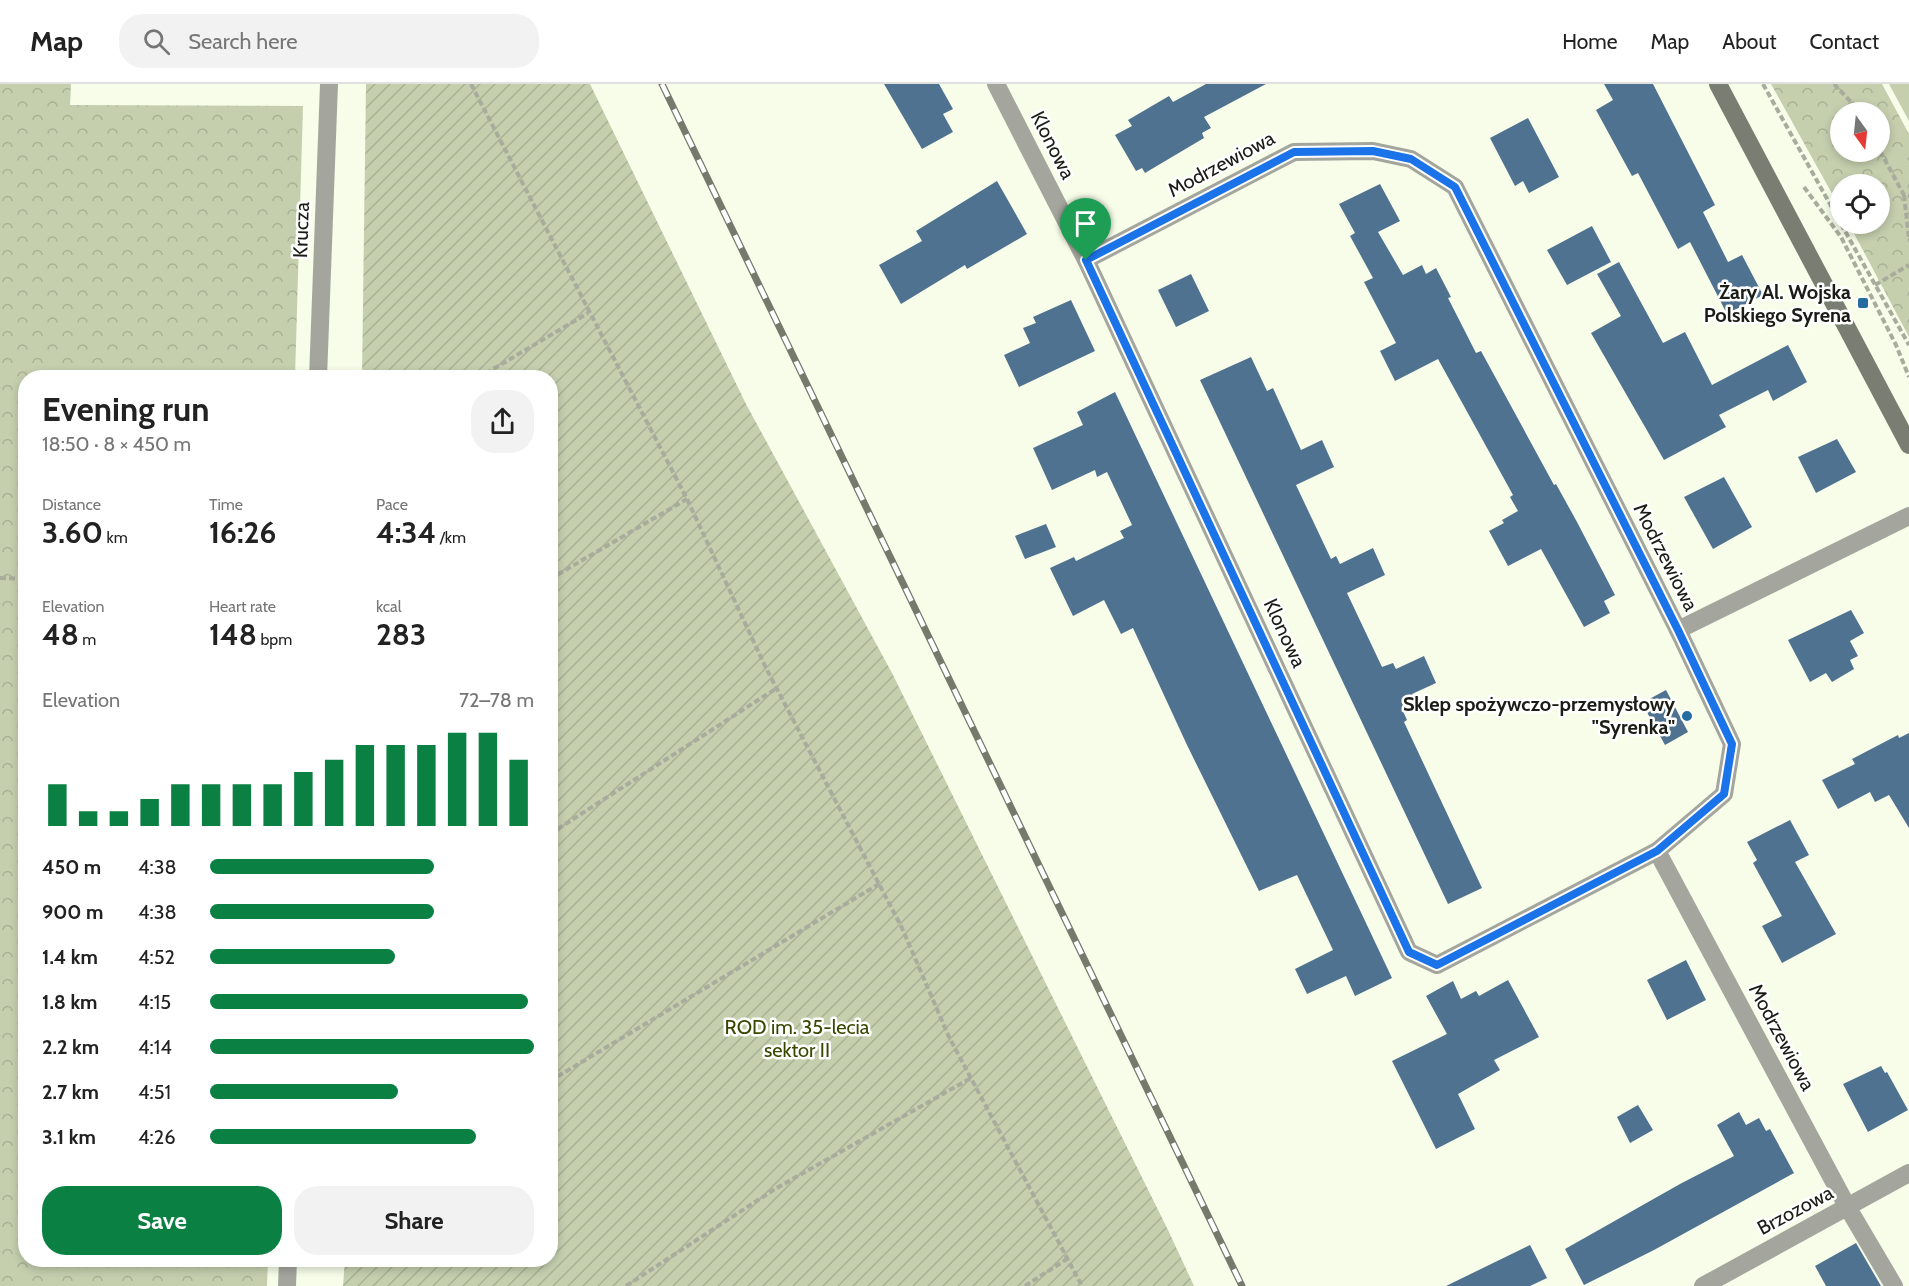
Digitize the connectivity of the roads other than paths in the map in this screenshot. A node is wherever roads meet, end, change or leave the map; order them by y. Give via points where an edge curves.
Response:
1 (329, 84) edge
2 (996, 84) edge
3 (1718, 84) edge
4 (1086, 260) junction
5 (318, 370) edge
6 (1909, 445) edge
7 (1909, 516) edge
8 (1678, 630) junction
9 (1657, 851) junction
10 (1909, 1173) edge
11 (1848, 1208) junction
12 (288, 1267) edge
13 (287, 1286) edge
14 (1703, 1286) edge
15 (1894, 1286) edge

1 - 5 street, Krucza
2 - 4 street, Klonowa
3 - 6 street
4 - 8 street, Modrzewiowa via 1294,152 1373,151 1411,159 1455,187
4 - 9 street, Klonowa via 1409,952 1437,965
7 - 8 street
8 - 9 street, Modrzewiowa via 1732,744 1724,794
9 - 11 street, Modrzewiowa
10 - 11 street, Brzozowa
11 - 14 street, Brzozowa
11 - 15 street, Modrzewiowa
12 - 13 street

